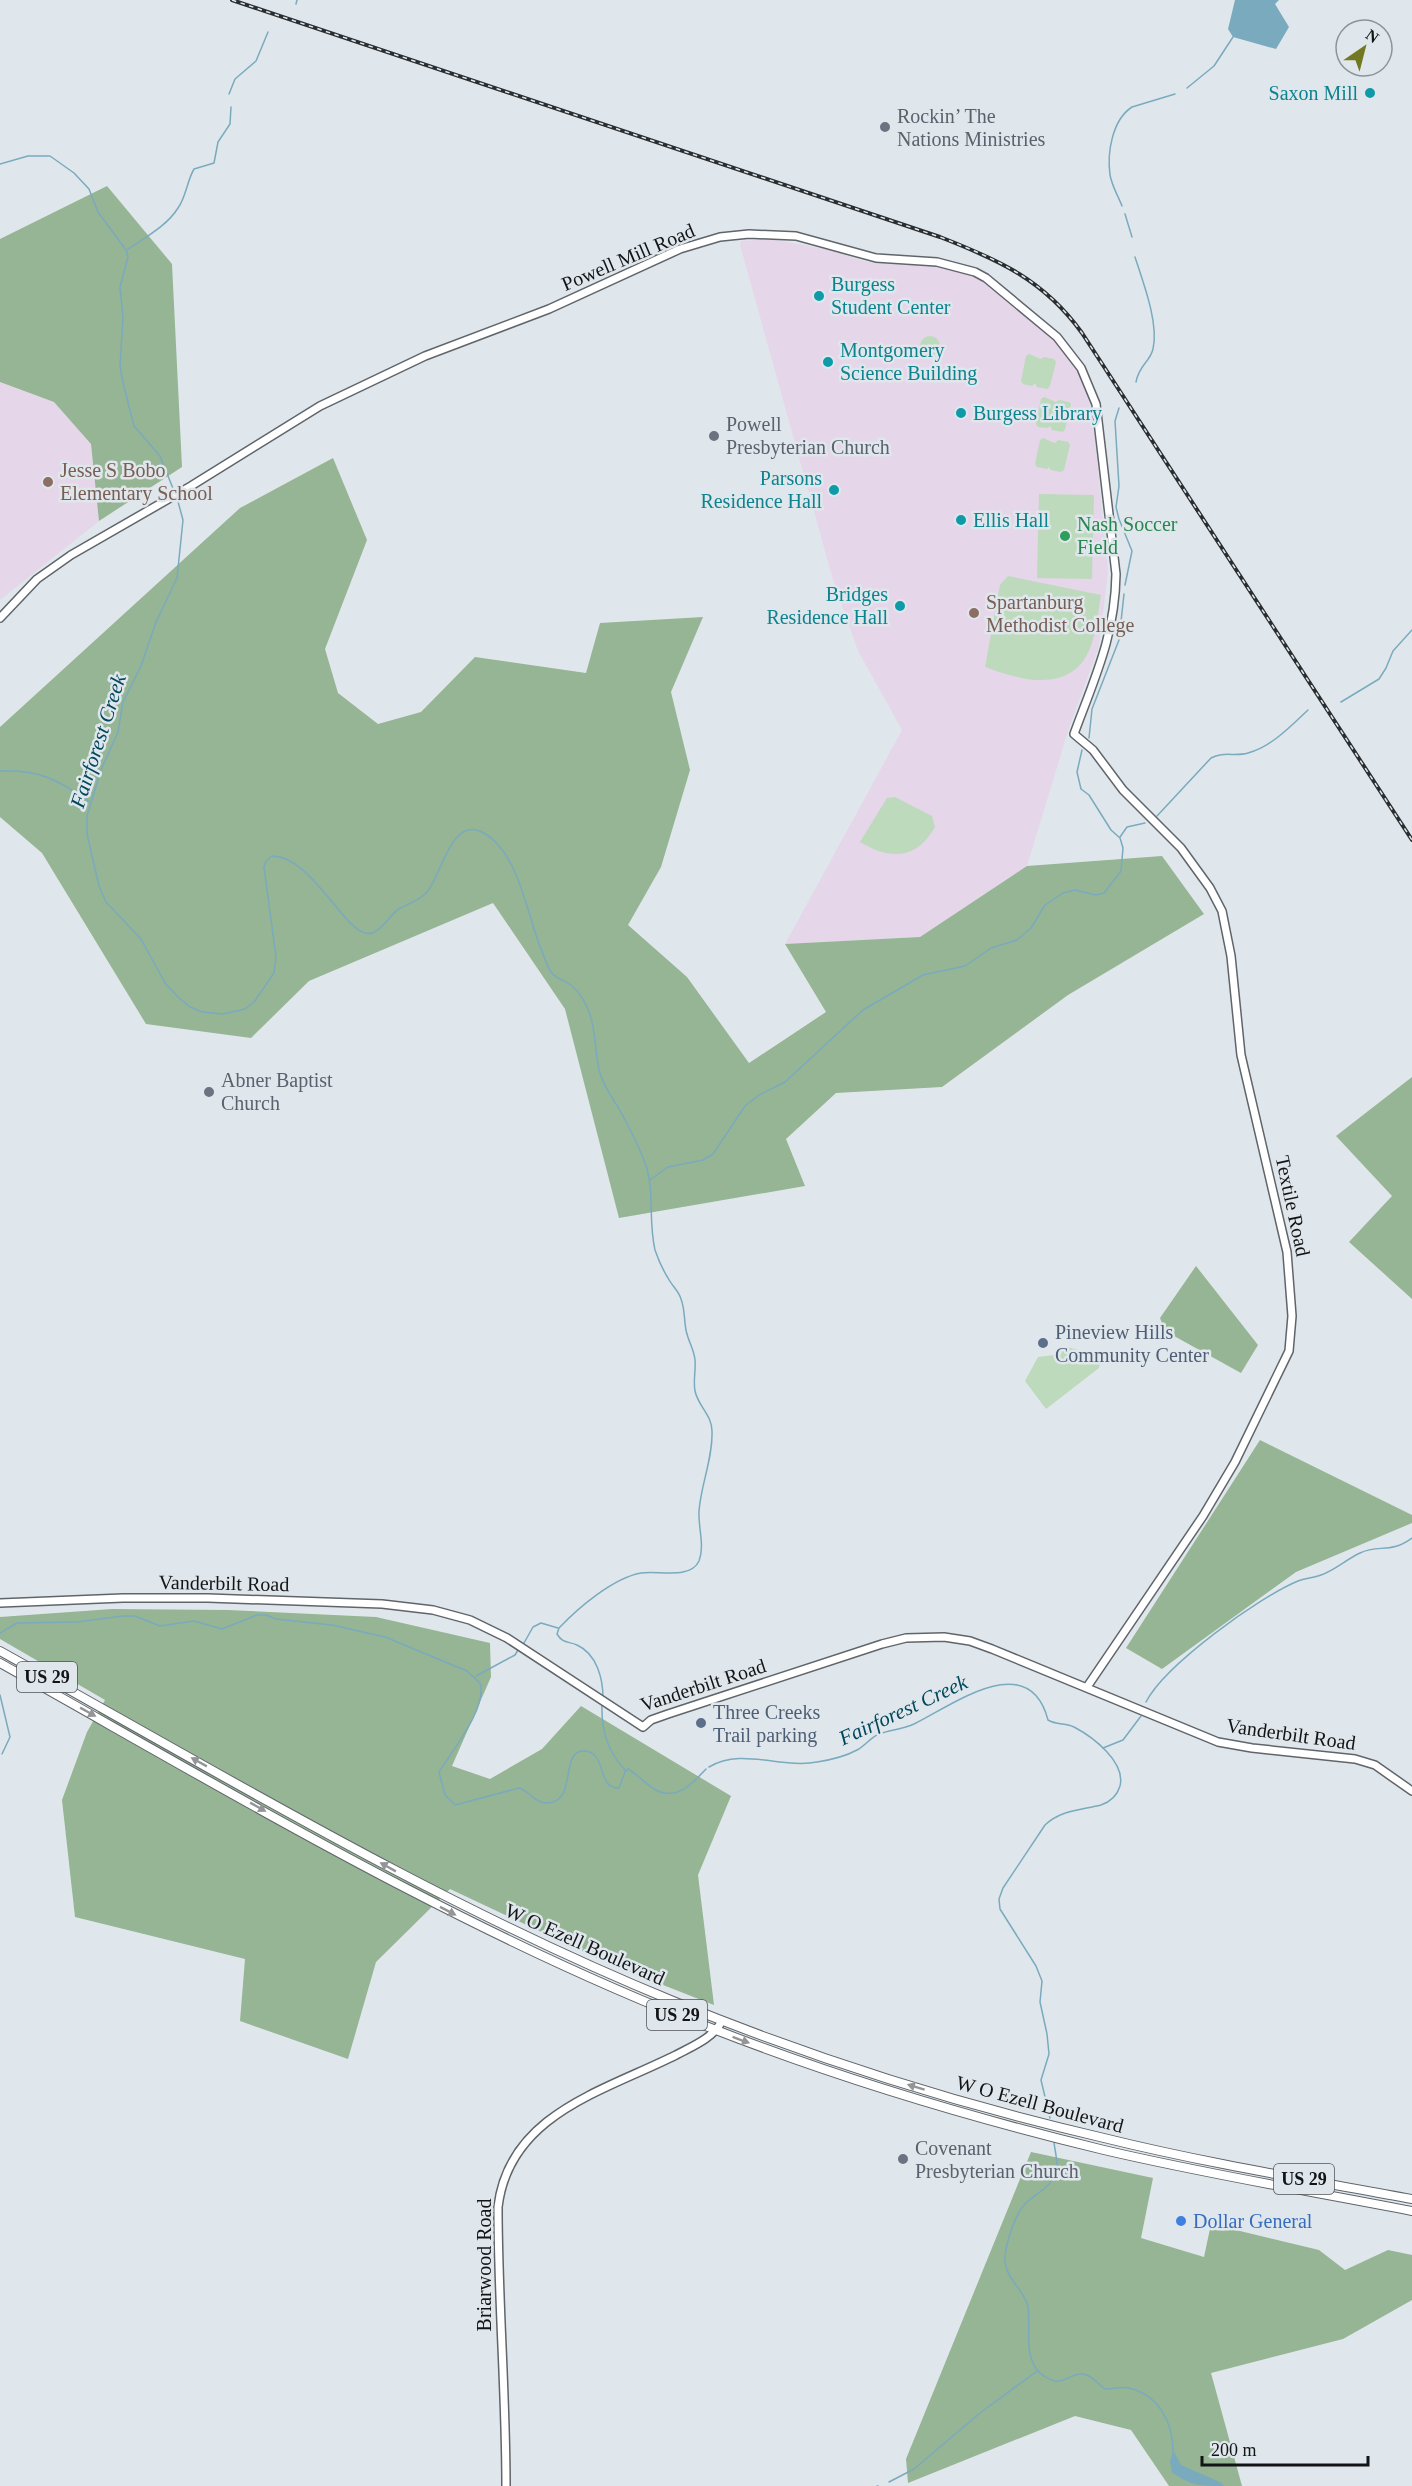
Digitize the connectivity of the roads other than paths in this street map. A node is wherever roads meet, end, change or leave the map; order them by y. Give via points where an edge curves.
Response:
1 (0, 618) edge
2 (1074, 734) joint
3 (0, 1603) edge
4 (0, 1651) edge
5 (0, 1664) edge
6 (1087, 1687) junction
7 (1412, 1791) edge
8 (418, 1883) junction
9 (414, 1893) junction
10 (622, 1980) junction
11 (620, 1991) junction
12 (722, 2020) junction
13 (717, 2031) junction
14 (1176, 2154) junction
15 (1174, 2165) junction
16 (1249, 2169) junction
17 (1247, 2180) junction
18 (1357, 2189) junction
19 (1412, 2199) edge
20 (1354, 2200) junction
21 (1412, 2211) edge
22 (506, 2486) edge

1 - 2 street, Powell Mill Road via 54,566 340,396 425,356 549,309 680,249 707,240 749,234 796,236 885,260 937,262 986,278 1057,337 1081,368 1096,404 1116,560 1116,589 1107,648
2 - 6 street, Textile Road via 1181,848 1222,911 1242,1055 1287,1252 1292,1316 1289,1351 1235,1462
3 - 6 street, Vanderbilt Road via 175,1598 398,1605 458,1616 526,1649 643,1727 668,1714 906,1638 932,1636 969,1641
8 -> 4 main road, W O Ezell Boulevard / US 29
5 -> 9 main road, W O Ezell Boulevard / US 29
6 - 7 street, Vanderbilt Road via 1218,1742 1366,1761
8 - 9 main road
8 - 10 main road, W O Ezell Boulevard / US 29
9 -> 11 main road, W O Ezell Boulevard / US 29
10 - 11 main road
10 - 12 main road, W O Ezell Boulevard / US 29
11 - 13 main road, W O Ezell Boulevard / US 29
12 - 13 street
14 -> 12 main road, W O Ezell Boulevard / US 29 via 972,2104 805,2052
13 -> 15 main road, W O Ezell Boulevard / US 29 via 946,2108
13 - 22 street, Briarwood Road via 546,2120 509,2166 498,2207
14 - 15 main road
14 - 16 main road, W O Ezell Boulevard / US 29
15 - 17 main road, W O Ezell Boulevard / US 29
16 - 17 main road
16 - 18 main road, W O Ezell Boulevard / US 29
17 - 20 main road, W O Ezell Boulevard / US 29
18 - 19 main road, W O Ezell Boulevard / US 29
18 - 20 main road
20 - 21 main road, W O Ezell Boulevard / US 29

